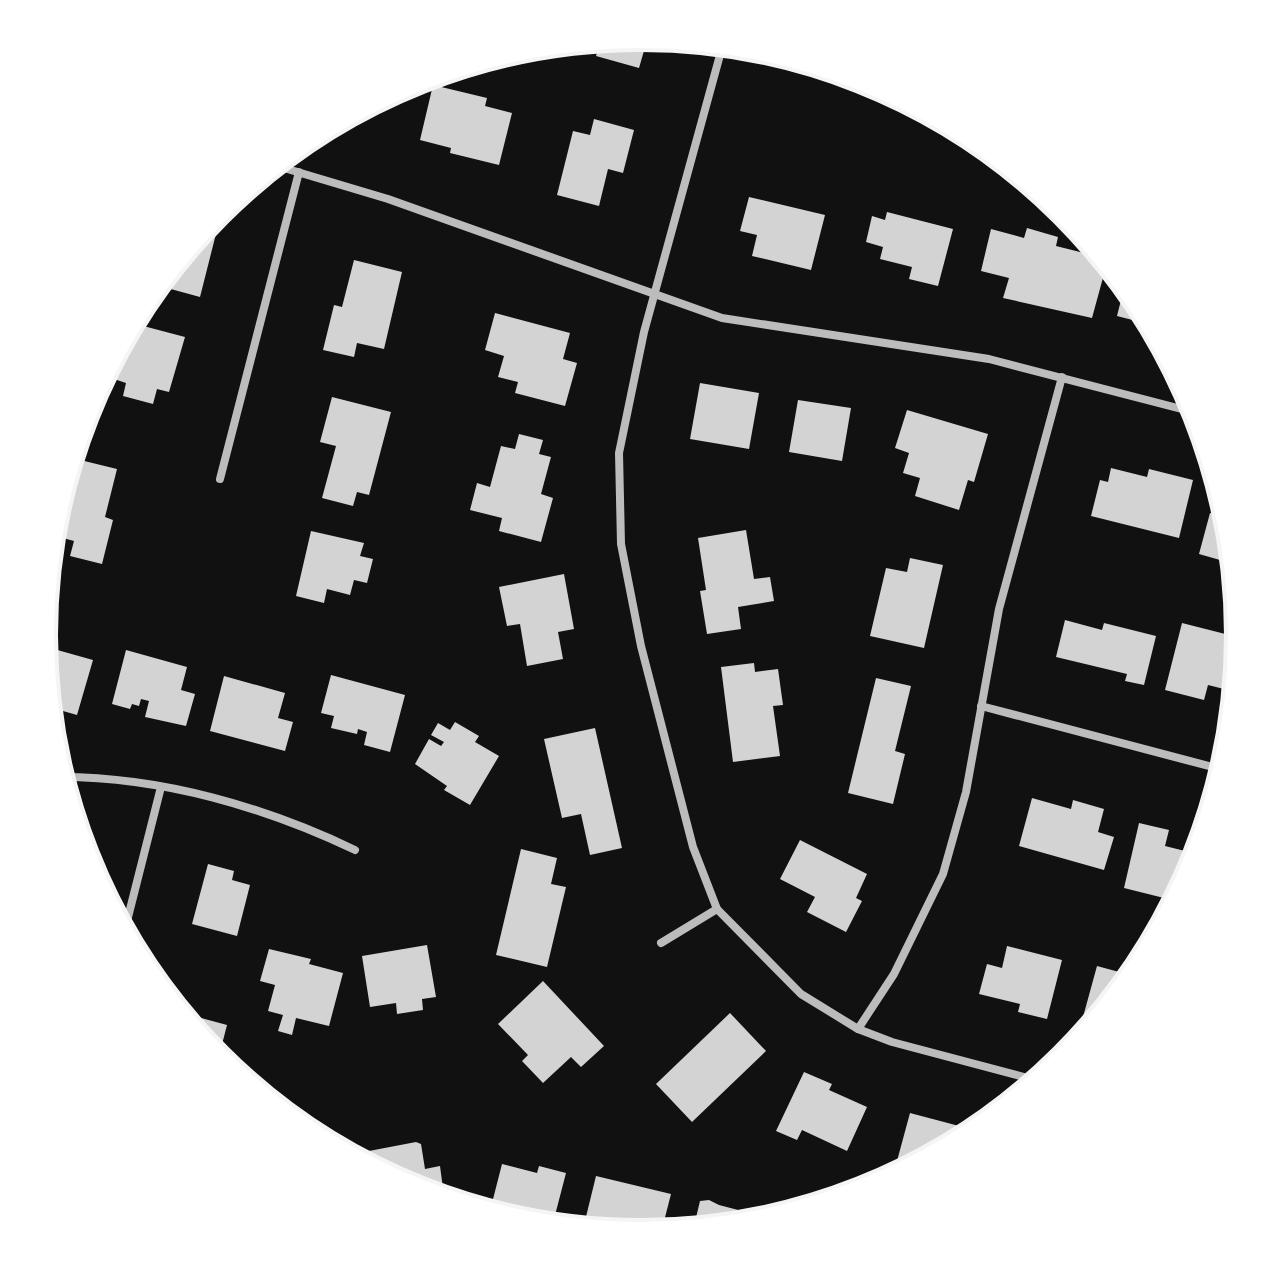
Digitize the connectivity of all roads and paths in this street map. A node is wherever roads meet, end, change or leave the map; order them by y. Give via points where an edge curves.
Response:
1 (720, 55) edge
2 (288, 169) edge
3 (299, 172) junction
4 (654, 295) junction
5 (1062, 377) junction
6 (1181, 409) edge
7 (220, 479) dead end
8 (981, 706) junction
9 (1212, 767) edge
10 (74, 777) edge
11 (161, 787) junction
12 (355, 850) dead end
13 (717, 909) junction
14 (128, 917) edge
15 (661, 943) dead end
16 (858, 1029) junction
17 (1026, 1078) edge

1 - 4 street
2 - 3 street
3 - 4 street
3 - 7 street
4 - 5 street via 722,318 989,359
4 - 13 street via 619,453 621,544 641,646 693,847
5 - 6 street
5 - 8 street via 999,609
8 - 9 street
8 - 16 street via 966,792 943,874 894,974
10 - 11 street via 125,779
11 - 12 street via 292,820
11 - 14 street
13 - 15 street
13 - 16 street via 801,994
16 - 17 street

